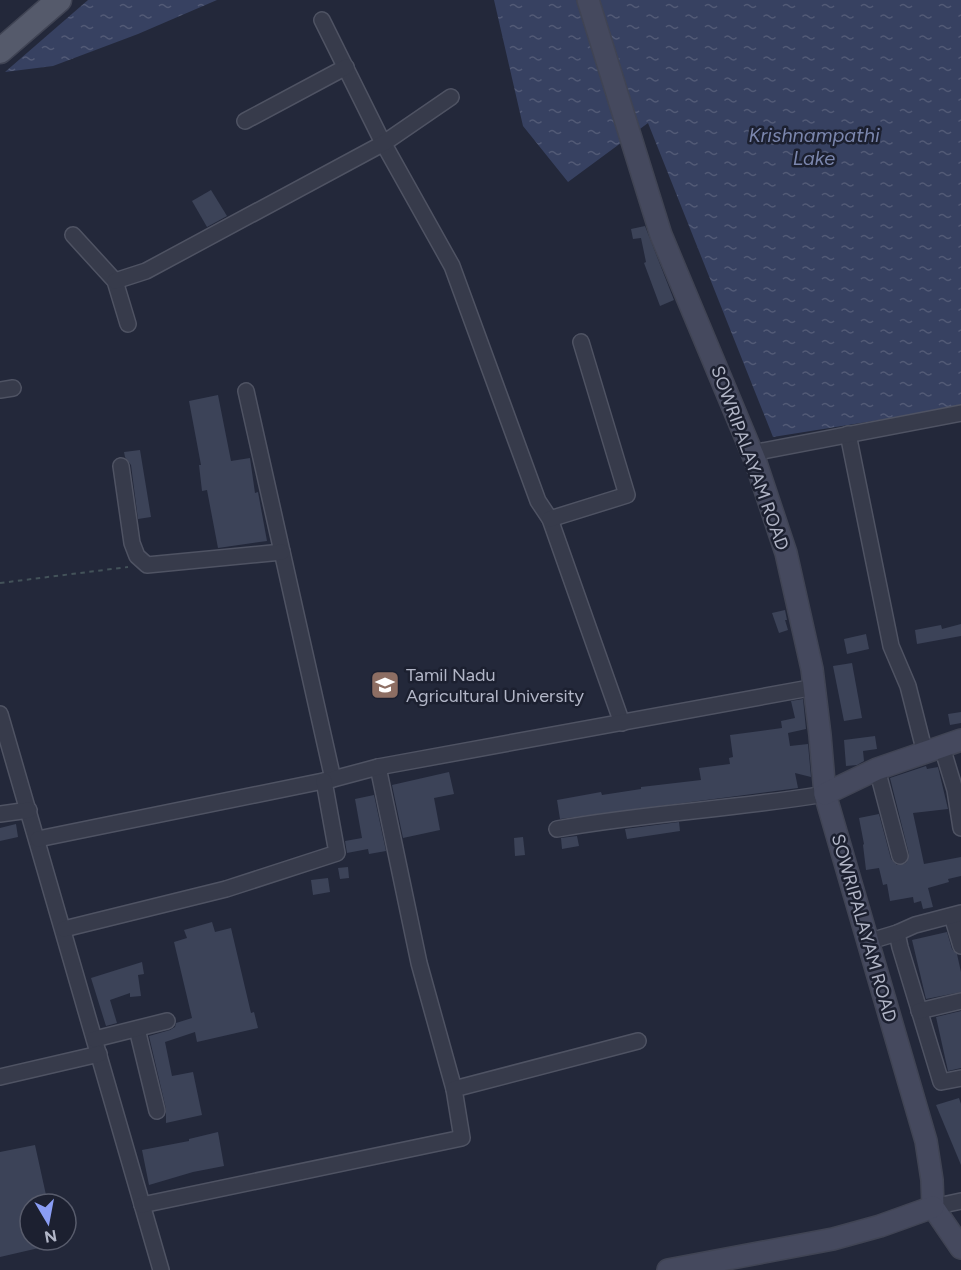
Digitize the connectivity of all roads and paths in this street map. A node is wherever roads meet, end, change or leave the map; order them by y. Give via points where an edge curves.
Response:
1 (59, 0) edge
2 (588, 0) edge
3 (322, 20) dead end
4 (0, 51) edge
5 (346, 67) junction
6 (451, 97) dead end
7 (245, 121) dead end
8 (384, 143) junction
9 (73, 235) dead end
10 (115, 281) junction
11 (128, 324) dead end
12 (580, 342) dead end
13 (246, 391) dead end
14 (961, 413) edge
15 (848, 434) junction
16 (752, 453) junction
17 (121, 466) dead end
18 (550, 519) junction
19 (282, 552) junction
20 (147, 565) junction
21 (0, 583) edge
22 (815, 687) junction
23 (0, 714) edge
24 (622, 723) junction
25 (943, 747) edge
26 (378, 767) junction
27 (878, 769) junction
28 (328, 780) junction
29 (825, 794) junction
30 (29, 810) junction
31 (0, 814) edge
32 (961, 828) edge
33 (557, 829) dead end
34 (38, 839) junction
35 (900, 856) dead end
36 (956, 914) edge
37 (64, 929) junction
38 (897, 933) junction
39 (867, 942) junction
40 (961, 946) edge
41 (961, 1001) edge
42 (919, 1011) junction
43 (167, 1021) dead end
44 (137, 1029) junction
45 (638, 1041) dead end
46 (97, 1047) junction
47 (0, 1077) edge
48 (961, 1078) edge
49 (454, 1089) junction
50 (157, 1111) dead end
51 (961, 1201) edge
52 (142, 1205) junction
53 (933, 1207) junction
54 (961, 1248) edge
55 (161, 1270) edge
56 (668, 1270) edge

1 - 4 main road
2 - 16 street, SOWRIPALAYAM ROAD via 661,235
3 - 5 street
5 - 7 street
5 - 8 street
6 - 8 street
8 - 10 street via 146,271
8 - 18 street via 452,266 538,501
9 - 10 street
10 - 11 street
12 - 18 street via 627,495
13 - 19 street
14 - 15 street
15 - 16 street
15 - 25 street via 891,646 908,686
16 - 22 street, SOWRIPALAYAM ROAD via 786,553
17 - 20 street via 132,543 137,556
18 - 24 street
19 - 20 street
19 - 28 street
20 - 21 path
22 - 24 street
22 - 29 street, SOWRIPALAYAM ROAD
23 - 30 street
24 - 26 street
25 - 27 street
25 - 32 street
26 - 28 street
26 - 49 street via 419,963
27 - 29 street
27 - 35 street
28 - 34 street
28 - 37 street via 337,853 226,890
29 - 33 street
29 - 39 street, SOWRIPALAYAM ROAD
30 - 31 street
30 - 34 street
34 - 37 street
36 - 38 street
36 - 40 street
37 - 46 street
38 - 39 street
38 - 42 street
39 - 53 street, SOWRIPALAYAM ROAD via 926,1141
41 - 42 street
42 - 48 street via 941,1082
43 - 44 street
44 - 46 street
44 - 50 street
45 - 49 street
46 - 47 street
46 - 52 street
49 - 52 street via 462,1138
51 - 53 street
52 - 55 street
53 - 54 street
53 - 56 street via 833,1239

